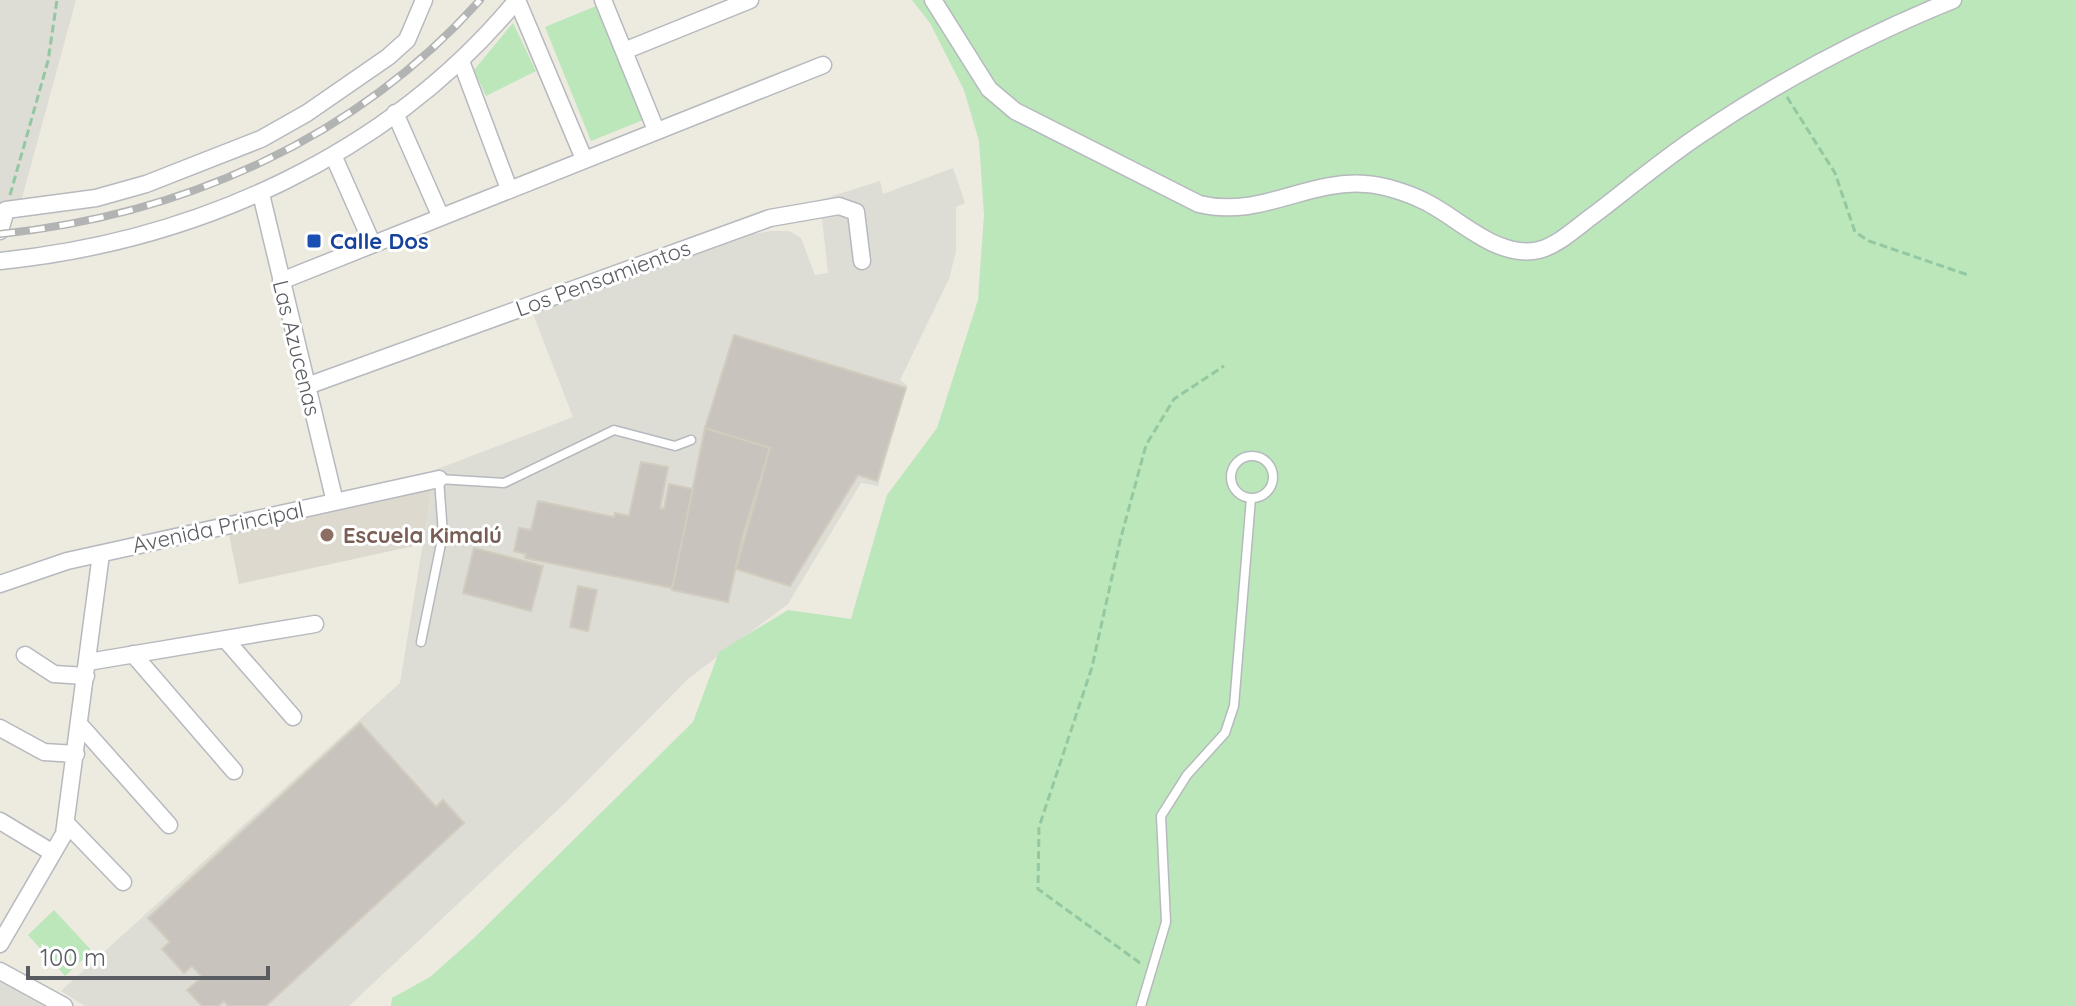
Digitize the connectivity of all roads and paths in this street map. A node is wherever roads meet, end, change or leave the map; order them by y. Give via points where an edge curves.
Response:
1 (57, 0) edge
2 (424, 0) edge
3 (603, 0) edge
4 (750, 0) edge
5 (933, 0) edge
6 (1953, 0) edge
7 (624, 51) junction
8 (461, 61) junction
9 (823, 65) dead end
10 (1777, 85) junction
11 (395, 113) junction
12 (656, 130) junction
13 (333, 155) junction
14 (584, 159) junction
15 (509, 189) junction
16 (261, 194) junction
17 (6, 210) junction
18 (440, 215) junction
19 (0, 231) edge
20 (372, 243) junction
21 (0, 261) edge
22 (862, 261) dead end
23 (1968, 275) dead end
24 (281, 281) junction
25 (1224, 366) dead end
26 (307, 386) junction
27 (691, 440) dead end
28 (439, 479) junction
29 (1251, 498) junction
30 (335, 502) junction
31 (101, 554) junction
32 (0, 584) edge
33 (315, 624) dead end
34 (225, 639) junction
35 (421, 642) dead end
36 (133, 654) junction
37 (25, 655) dead end
38 (87, 669) junction
39 (293, 717) dead end
40 (80, 725) junction
41 (0, 728) edge
42 (76, 754) junction
43 (234, 771) dead end
44 (0, 821) edge
45 (66, 823) junction
46 (169, 825) dead end
47 (53, 853) junction
48 (123, 882) dead end
49 (6, 919) edge
50 (0, 944) edge
51 (0, 971) edge
52 (1153, 972) junction
53 (64, 1006) edge
54 (1141, 1006) edge

1 - 17 path via 48,61
2 - 17 street via 407,40 388,57 261,139 96,198
3 - 7 street
4 - 7 street
5 - 10 street via 989,89 1015,111 1199,204 1226,210 1367,184 1422,199 1511,250 1538,250 1564,237 1699,135
6 - 10 street via 1873,32
7 - 12 street
8 - 11 street
8 - 14 street via 517,0
8 - 15 street
9 - 12 street
10 - 23 path via 1835,173 1855,232
11 - 13 street
11 - 18 street
12 - 14 street
13 - 16 street
13 - 20 street
14 - 15 street
15 - 18 street
16 - 21 street via 132,240
16 - 24 street, Las Azucenas
17 - 19 street
18 - 20 street
20 - 24 street
22 - 26 street, Los Pensamientos via 856,212 839,206 770,218
24 - 26 street, Las Azucenas
25 - 52 path via 1174,399 1146,445 1092,667 1039,827 1038,889
26 - 30 street, Las Azucenas
27 - 28 lane via 675,446 614,430 504,483
28 - 30 street, Avenida Principal
28 - 35 lane via 443,534
29 - 29 lane via 1264,494 1272,475 1262,460 1250,457 1239,461 1231,475 1236,491
29 - 52 lane via 1234,706 1225,733 1187,775 1161,816 1166,922
30 - 31 street, Avenida Principal
31 - 32 street, Avenida Principal
31 - 38 street
33 - 34 street
34 - 36 street
34 - 39 street
36 - 38 street
36 - 43 street
37 - 38 street via 54,674
38 - 40 street
40 - 42 street
40 - 46 street
41 - 42 street via 44,752
42 - 45 street
44 - 47 street
45 - 47 street
45 - 48 street
47 - 49 street
49 - 50 street
51 - 53 street
52 - 54 lane

